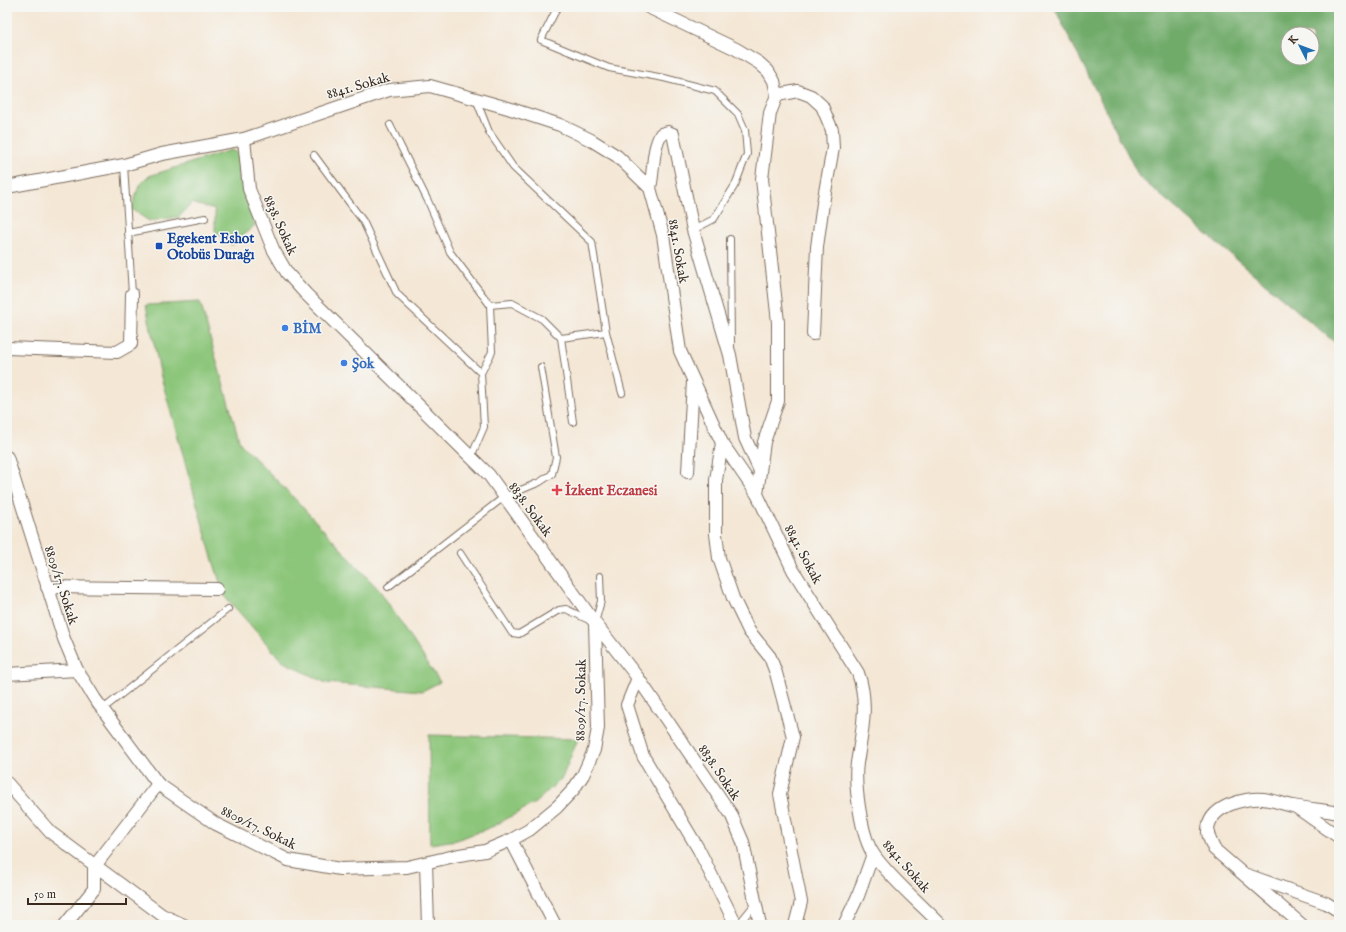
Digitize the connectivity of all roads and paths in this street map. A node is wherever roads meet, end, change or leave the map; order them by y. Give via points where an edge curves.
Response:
1 (648, 7) edge
2 (558, 8) dead end
3 (777, 95) junction
4 (476, 99) junction
5 (390, 125) dead end
6 (244, 139) junction
7 (314, 155) dead end
8 (124, 165) junction
9 (7, 187) edge
10 (650, 188) junction
11 (204, 218) dead end
12 (692, 230) junction
13 (128, 233) junction
14 (730, 239) dead end
15 (132, 294) joint
16 (490, 305) junction
17 (606, 332) junction
18 (813, 334) dead end
19 (560, 338) junction
20 (7, 348) edge
21 (730, 356) junction
22 (540, 367) dead end
23 (481, 373) junction
24 (693, 380) junction
25 (622, 393) dead end
26 (573, 422) dead end
27 (722, 443) junction
28 (471, 457) junction
29 (8, 465) edge
30 (760, 471) junction
31 (688, 472) dead end
32 (757, 494) junction
33 (504, 497) junction
34 (460, 553) dead end
35 (600, 576) dead end
36 (47, 587) junction
37 (388, 587) dead end
38 (217, 589) dead end
39 (228, 609) dead end
40 (595, 623) junction
41 (77, 670) junction
42 (7, 674) edge
43 (638, 678) junction
44 (103, 709) junction
45 (7, 783) edge
46 (158, 784) junction
47 (1294, 806) junction
48 (1339, 813) edge
49 (1339, 837) edge
50 (511, 840) junction
51 (873, 854) junction
52 (426, 863) junction
53 (94, 867) junction
54 (1244, 874) junction
55 (756, 903) junction
56 (1339, 911) edge
57 (65, 925) edge
58 (184, 925) edge
59 (428, 925) edge
60 (555, 925) edge
61 (737, 925) edge
62 (760, 925) edge
63 (795, 925) edge
64 (844, 925) edge
65 (941, 925) edge
66 (1302, 925) edge

1 - 3 street via 759,63 774,81
2 - 12 lane via 541,40 608,68 715,91 738,114 745,130 747,154 735,185 714,219
3 - 18 street via 798,91 811,96 822,106 832,130 833,148 817,247
3 - 30 street via 770,113 762,179 778,322 778,401 764,442
4 - 6 street, 8841. Sokak via 430,86 389,90
4 - 10 street, 8841. Sokak via 560,125 591,140 617,156
4 - 17 lane via 489,132 513,167 592,242
5 - 16 lane via 450,252
6 - 8 street, 8841. Sokak via 162,154
6 - 28 street, 8838. Sokak via 249,189 273,249 287,273
7 - 23 lane via 363,221 397,294
8 - 9 street, 8841. Sokak
8 - 13 lane
10 - 12 street via 656,143 661,134 668,132 673,134
10 - 24 street, 8841. Sokak via 663,235 680,352
11 - 13 lane
12 - 21 street
13 - 15 lane
14 - 21 lane
15 - 20 street via 131,344 117,352
16 - 19 lane via 512,303 542,319
16 - 23 lane via 492,352
17 - 19 lane
17 - 25 lane
19 - 26 lane
21 - 30 street via 745,438
22 - 33 lane via 556,457 554,468 547,478
23 - 28 lane via 484,427
24 - 27 street, 8841. Sokak
24 - 31 street
27 - 32 street, 8841. Sokak
27 - 63 street via 716,480 716,534 719,558 733,598 746,624 770,657 793,737 780,794 801,902
28 - 33 street, 8838. Sokak via 489,475
29 - 36 street, 8809/17. Sokak
30 - 32 street
32 - 51 street, 8841. Sokak via 793,570 858,673 863,687 865,709 856,771 860,817
33 - 37 lane
33 - 40 street, 8838. Sokak
34 - 40 lane via 512,633 519,634 559,610 566,609
35 - 40 lane via 600,601
36 - 38 street
36 - 41 street, 8809/17. Sokak
39 - 44 lane
40 - 43 street, 8838. Sokak
40 - 50 street, 8809/17. Sokak via 598,728 594,750 583,774 557,807 529,830
41 - 42 street
41 - 44 street, 8809/17. Sokak
43 - 55 street, 8838. Sokak via 731,814 743,842
43 - 61 street via 627,705 643,756 699,850
44 - 46 street, 8809/17. Sokak
45 - 53 street via 50,832
46 - 52 street, 8809/17. Sokak via 216,824 288,860 340,869 407,867
46 - 53 street
47 - 48 street
47 - 49 street
47 - 54 street via 1262,799 1241,800 1215,815 1208,833 1214,849
50 - 52 street, 8809/17. Sokak via 485,851
50 - 60 street
51 - 64 street
51 - 65 street, 8841. Sokak
52 - 59 street
53 - 57 street via 94,889
53 - 58 street via 162,915
54 - 56 street via 1326,903
54 - 66 street
55 - 61 lane
55 - 62 street, 8838. Sokak

